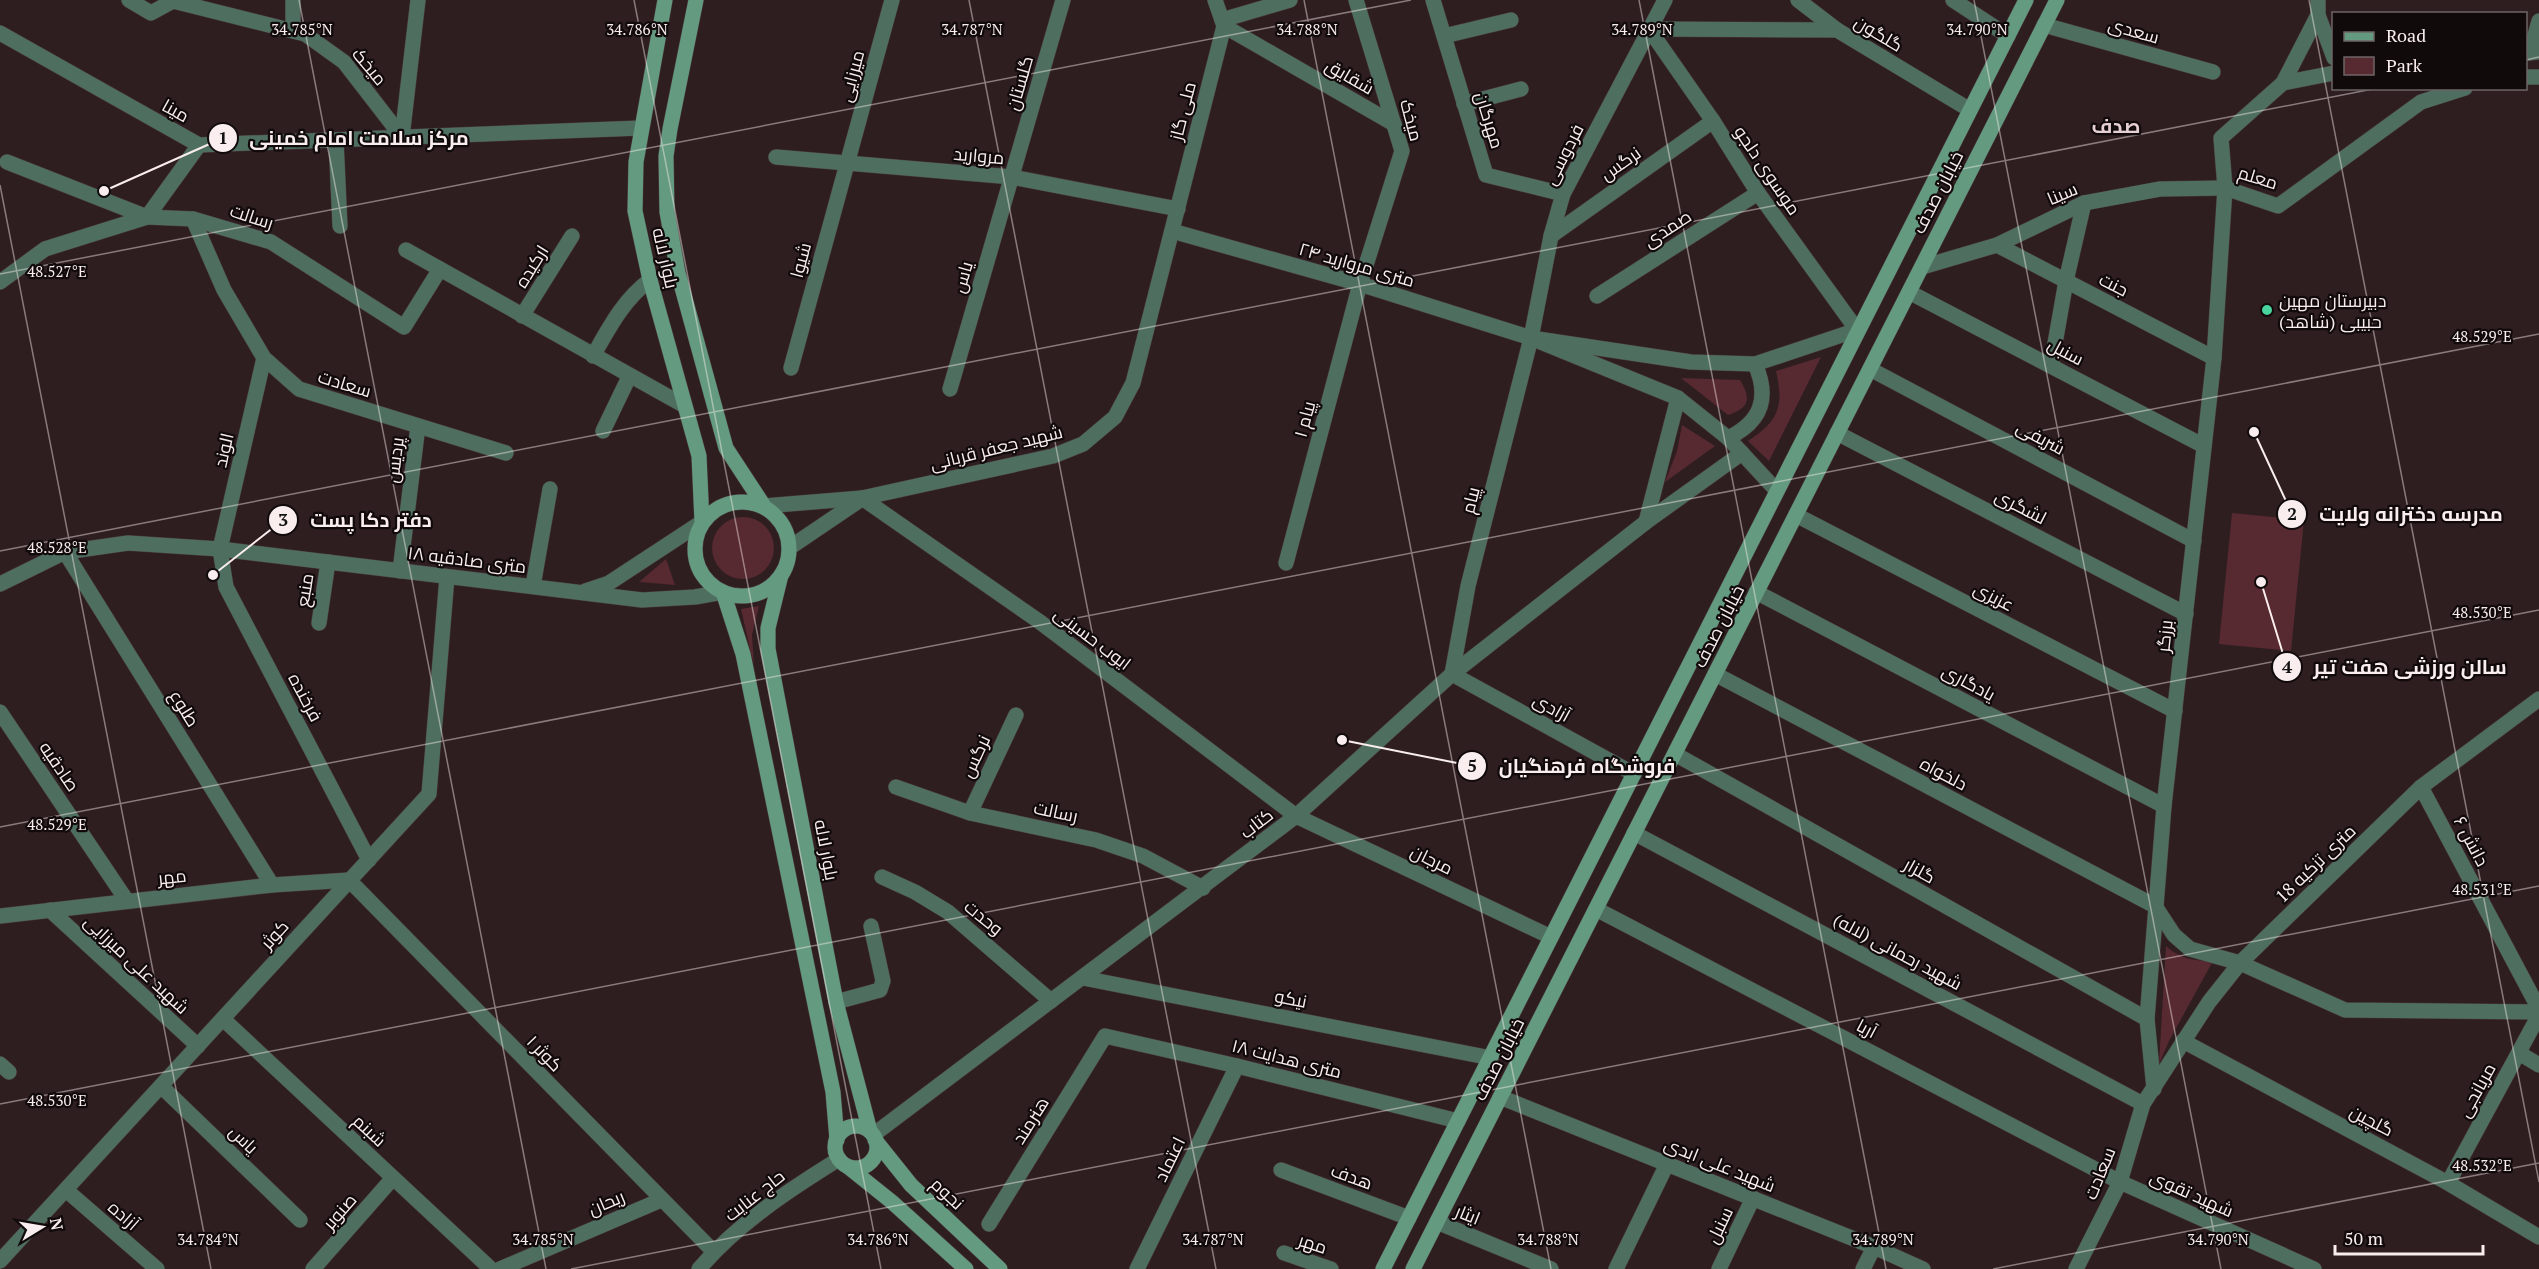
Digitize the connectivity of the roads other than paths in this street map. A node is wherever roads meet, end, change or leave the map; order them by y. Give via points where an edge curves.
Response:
1 (129, 0) edge
2 (293, 0) edge
3 (418, 0) edge
4 (665, 0) edge
5 (696, 0) edge
6 (892, 0) edge
7 (1063, 0) edge
8 (1215, 0) edge
9 (1290, 0) edge
10 (1356, 0) edge
11 (1433, 0) edge
12 (1665, 0) edge
13 (1798, 0) edge
14 (1953, 0) edge
15 (2026, 0) edge
16 (2057, 0) edge
17 (2318, 7) edge
18 (1511, 20) dead end
19 (2539, 21) edge
20 (1223, 23) junction
21 (2044, 25) junction
22 (1649, 30) junction
23 (1837, 30) junction
24 (293, 31) junction
25 (0, 33) edge
26 (1444, 36) junction
27 (2008, 36) junction
28 (2332, 52) edge
29 (2532, 53) edge
30 (2213, 72) dead end
31 (2332, 73) edge
32 (2283, 83) junction
33 (1521, 89) dead end
34 (2459, 90) edge
35 (1464, 104) junction
36 (1970, 110) junction
37 (1713, 121) junction
38 (1394, 124) junction
39 (641, 128) junction
40 (402, 137) junction
41 (336, 140) junction
42 (199, 145) junction
43 (776, 157) dead end
44 (7, 162) dead end
45 (848, 163) junction
46 (1012, 177) junction
47 (2225, 188) junction
48 (1758, 193) junction
49 (1563, 194) junction
50 (2084, 203) junction
51 (1178, 209) junction
52 (147, 217) junction
53 (193, 219) junction
54 (340, 226) dead end
55 (1172, 231) junction
56 (572, 236) dead end
57 (1551, 236) junction
58 (1997, 245) junction
59 (406, 250) dead end
60 (1922, 267) junction
61 (440, 269) junction
62 (650, 280) junction
63 (2067, 281) junction
64 (0, 282) edge
65 (1360, 284) junction
66 (1909, 292) junction
67 (1597, 296) dead end
68 (522, 316) junction
69 (1857, 330) junction
70 (1531, 338) junction
71 (593, 356) junction
72 (264, 358) junction
73 (2214, 358) junction
74 (1755, 364) junction
75 (2051, 366) junction
76 (791, 368) dead end
77 (1870, 369) junction
78 (629, 376) junction
79 (950, 389) dead end
80 (1678, 398) junction
81 (685, 406) junction
82 (418, 426) junction
83 (603, 431) dead end
84 (1837, 433) junction
85 (1728, 438) junction
86 (2204, 446) junction
87 (506, 453) dead end
88 (1742, 453) junction
89 (550, 489) dead end
90 (1777, 491) junction
91 (862, 498) junction
92 (764, 506) junction
93 (1796, 515) junction
94 (702, 522) junction
95 (1646, 522) junction
96 (2194, 541) junction
97 (789, 548) junction
98 (220, 549) junction
99 (65, 552) junction
100 (328, 562) junction
101 (1286, 563) dead end
102 (400, 571) junction
103 (781, 575) junction
104 (447, 577) junction
105 (0, 584) edge
106 (533, 586) junction
107 (582, 592) junction
108 (723, 592) junction
109 (1756, 592) junction
110 (2186, 614) junction
111 (319, 623) dead end
112 (1452, 674) junction
113 (1715, 674) junction
114 (2536, 706) edge
115 (2175, 711) junction
116 (0, 712) edge
117 (1016, 715) dead end
118 (1675, 754) junction
119 (1634, 774) junction
120 (896, 787) dead end
121 (2421, 787) junction
122 (2164, 806) junction
123 (970, 813) junction
124 (1296, 816) junction
125 (1634, 833) junction
126 (369, 860) junction
127 (882, 877) dead end
128 (349, 880) junction
129 (272, 885) junction
130 (1203, 888) junction
131 (127, 901) junction
132 (2155, 906) junction
133 (1596, 909) junction
134 (50, 910) junction
135 (0, 915) edge
136 (871, 926) dead end
137 (1551, 938) junction
138 (2240, 963) junction
139 (1083, 978) junction
140 (1051, 1001) junction
141 (836, 1002) junction
142 (2539, 1012) edge
143 (223, 1019) junction
144 (2147, 1019) junction
145 (1105, 1036) joint
146 (2183, 1041) junction
147 (198, 1046) junction
148 (2519, 1053) junction
149 (1491, 1058) junction
150 (2539, 1065) edge
151 (1237, 1066) junction
152 (161, 1086) junction
153 (2154, 1089) junction
154 (1500, 1097) junction
155 (2143, 1104) junction
156 (1458, 1121) junction
157 (873, 1135) junction
158 (837, 1140) junction
159 (843, 1162) junction
160 (1667, 1164) junction
161 (1281, 1170) dead end
162 (393, 1178) junction
163 (2120, 1182) junction
164 (2448, 1183) junction
165 (66, 1190) junction
166 (1753, 1198) junction
167 (661, 1200) junction
168 (1409, 1218) junction
169 (300, 1220) dead end
170 (1437, 1222) junction
171 (989, 1224) dead end
172 (2539, 1237) edge
173 (1874, 1247) junction
174 (714, 1252) junction
175 (1284, 1254) dead end
176 (0, 1262) edge
177 (316, 1268) edge
178 (6, 1269) edge
179 (157, 1269) edge
180 (491, 1269) edge
181 (500, 1269) edge
182 (699, 1269) edge
183 (966, 1269) edge
184 (1000, 1269) edge
185 (1137, 1269) edge
186 (1331, 1269) edge
187 (1383, 1269) edge
188 (1413, 1269) edge
189 (1551, 1269) edge
190 (1616, 1269) edge
191 (1719, 1269) edge
192 (1863, 1269) edge
193 (1923, 1269) edge
194 (2076, 1269) edge
195 (2314, 1269) edge

1 - 24 street, میخک via 151,13 173,1
2 - 24 street
3 - 40 street
4 - 39 main road, بلوار لاله
5 - 92 main road, بلوار لاله via 666,156 667,212 678,273 726,448
6 - 45 street, میرزایی
7 - 46 street, گلستان
8 - 20 street
9 - 20 street
10 - 38 street, میخک
11 - 26 street, مهرگان
12 - 22 street, فردوسی
13 - 23 street
14 - 27 street
15 - 27 main road, خیابان صدف
16 - 21 main road, خیابان صدف
17 - 28 street
17 - 32 street
18 - 26 street
19 - 29 street
20 - 38 street, شقایق
20 - 51 street, ملی گاز
21 - 30 street, سعدی
21 - 60 main road, خیابان صدف
22 - 23 street, گلگون
22 - 37 street, موسوی دلجو
22 - 49 street, فردوسی
23 - 36 street, گلگون
24 - 40 street, میخک via 305,34 344,62
25 - 42 street, مینا
26 - 35 street, مهرگان
27 - 36 main road, خیابان صدف
31 - 32 street
32 - 47 street, معلم via 2221,138
33 - 35 street
34 - 47 street, معلم via 2421,102 2278,206
35 - 49 street, مهرگان via 1486,175
36 - 69 main road, خیابان صدف
37 - 48 street, موسوی دلجو
37 - 57 street, نرگس
38 - 65 street, میخک via 1402,151
39 - 40 street, مینا
39 - 62 main road, بلوار لاله via 635,211
40 - 41 street, مینا
41 - 42 street, مینا
41 - 54 street
42 - 52 street
43 - 45 street, مروارید
44 - 52 street, رسالت
45 - 46 street, مروارید
45 - 76 street, شیوا
46 - 51 street, مروارید
46 - 79 street, یاس
47 - 50 street, سینا via 2160,189
47 - 73 street, برزگر
48 - 67 street, صمدی
48 - 69 street, موسوی دلجو
49 - 57 street, فردوسی
50 - 58 street, سینا
50 - 63 street
51 - 55 street, ملی گاز
52 - 53 street, رسالت
52 - 64 street via 45,249
53 - 61 street, رسالت via 271,242 404,327
53 - 72 street, سعادت via 224,290
55 - 65 street, ۲۴ متری مروارید
55 - 91 street, شهید جعفر قربانی via 1133,383 1114,417 1083,444 1053,456
56 - 68 street, ارکیده
57 - 70 street, فردوسی
58 - 60 street, سینا
58 - 63 street, جنت
59 - 61 street
60 - 66 main road, خیابان صدف
61 - 68 street
62 - 71 street via 634,291 620,309
62 - 81 main road, بلوار لاله
63 - 73 street, جنت
63 - 75 street
65 - 70 street, ۲۴ متری مروارید
65 - 101 street, پیام ۱
66 - 75 street, سنبل
66 - 77 main road, خیابان صدف
68 - 71 street
69 - 74 street, ۲۴ متری مروارید
69 - 90 main road, خیابان صدف
70 - 74 street, ۲۴ متری مروارید via 1691,362
70 - 80 street, ۲۴ متری مروارید
70 - 112 street, پیام via 1468,586
71 - 78 street
72 - 82 street, سعادت via 299,389
72 - 98 street, الوند
73 - 86 street, برزگر
74 - 85 street via 1761,378 1760,408 1753,421
75 - 86 street, سنبل
77 - 84 main road, خیابان صدف
77 - 96 street, شریفی
78 - 81 street
78 - 83 street
80 - 85 street, ۲۴ متری مروارید
80 - 95 street
81 - 94 main road, بلوار لاله via 699,456
82 - 87 street, سعادت
82 - 102 street, پردیس
84 - 93 main road, خیابان صدف
84 - 110 street, لشگری
85 - 88 street, ۲۴ متری مروارید
86 - 96 street, برزگر
88 - 90 street, ۲۴ متری مروارید
88 - 95 street, کتاب
89 - 106 street
90 - 119 main road, خیابان صدف
91 - 92 street
91 - 97 street
91 - 124 street, ایوب حسینی via 1040,622
92 - 94 main road via 739,501 724,504
92 - 97 main road via 780,520
93 - 109 main road, خیابان صدف
93 - 115 street, عزیزی
94 - 107 street, ۱۸ متری صادقیه via 609,583
94 - 108 main road via 694,544 698,567 704,578
95 - 112 street, کتاب
96 - 110 street, برزگر
97 - 103 main road
98 - 99 street, ۱۸ متری صادقیه via 128,543
98 - 100 street, ۱۸ متری صادقیه
98 - 126 street, فرخنده via 226,587
99 - 105 street, ۱۸ متری صادقیه
99 - 129 street, طلوع
100 - 102 street, ۱۸ متری صادقیه
100 - 111 street, منبع
102 - 104 street, ۱۸ متری صادقیه
103 - 108 main road via 761,592 747,596
103 - 141 main road, بلوار لاله via 768,628 768,649
104 - 106 street, ۱۸ متری صادقیه
104 - 126 street, کوثر via 429,794
106 - 107 street, ۱۸ متری صادقیه
107 - 108 street via 642,600
108 - 158 main road via 743,654 833,1092
109 - 113 main road, خیابان صدف
109 - 122 street, یادگاری
110 - 115 street, برزگر
112 - 119 street, آزادی
112 - 124 street, کتاب
113 - 118 main road, خیابان صدف
113 - 132 street, دلخواه
114 - 121 street, 18 متری تزکیه
115 - 122 street, برزگر
116 - 131 street, صادقیه
117 - 123 street, نرگس
118 - 125 main road, خیابان صدف
118 - 144 street, گلزار
119 - 137 main road, خیابان صدف
120 - 123 street, رسالت
121 - 138 street, 18 متری تزکیه
121 - 142 street, دانش ۶
122 - 132 street, برزگر
123 - 130 street, رسالت via 1096,840 1143,856
124 - 130 street, کتاب
124 - 137 street, مرجان
125 - 133 main road, خیابان صدف
125 - 155 street, شهید رحمانی (لاله)
126 - 128 street, کوثر
127 - 140 street, وحدت via 948,912
128 - 129 street, مهر
128 - 143 street, کوثر
128 - 167 street, کوثر ۱
129 - 131 street, مهر
130 - 139 street, کتاب
131 - 134 street, مهر
132 - 138 street via 2174,935 2190,949
132 - 144 street, برزگر
133 - 154 main road, خیابان صدف
133 - 163 street, آریا
134 - 135 street, مهر
134 - 147 street, شهید علی میرزایی
136 - 141 street via 883,981 880,990
137 - 149 main road, خیابان صدف
138 - 142 street via 2344,1010
138 - 146 street, 18 متری تزکیه
139 - 140 street, کتاب
139 - 149 street, نیکو
140 - 157 street, کتاب
141 - 157 main road, بلوار لاله
142 - 148 street, مریانجی
143 - 147 street, کوثر
143 - 162 street, شبنم
144 - 153 street, برزگر
145 - 151 street, ۱۸ متری هدایت
145 - 171 street, هنرمند
146 - 153 street, 18 متری تزکیه
146 - 164 street, گلچین
147 - 152 street, کوثر
148 - 150 street
148 - 164 street, مریانجی
149 - 156 main road, خیابان صدف
151 - 156 street, ۱۸ متری هدایت
151 - 185 street, اعتماد
152 - 165 street, کوثر
152 - 169 street, یاس
153 - 155 street, سعادت
154 - 160 street, شهید علی ابدی
154 - 170 main road, خیابان صدف
155 - 163 street, سعادت
156 - 168 main road, خیابان صدف
157 - 158 main road via 858,1126 840,1134
157 - 159 main road via 876,1154 872,1160 860,1167
157 - 184 main road, نجوم via 911,1185
158 - 159 main road via 836,1153
159 - 174 street, حاج عنایت via 802,1182
159 - 183 main road
160 - 166 street, شهید علی ابدی
160 - 190 street
161 - 168 street, هدف
162 - 177 street, صنوبر
162 - 180 street, شبنم
163 - 194 street, سعادت
163 - 195 street, شهید تقوی
164 - 172 street, گلچین
165 - 176 street, کوثر
165 - 179 street, آزاده
166 - 173 street, شهید علی ابدی
166 - 191 street, سنبل
167 - 174 street, کوثر ۱
167 - 181 street, ریحان
168 - 187 main road, خیابان صدف
170 - 188 main road, خیابان صدف
170 - 189 street, ایثار
173 - 192 street
173 - 193 street, شهید علی ابدی
174 - 182 street, حاج عنایت
175 - 186 street, مهر
176 - 178 street

